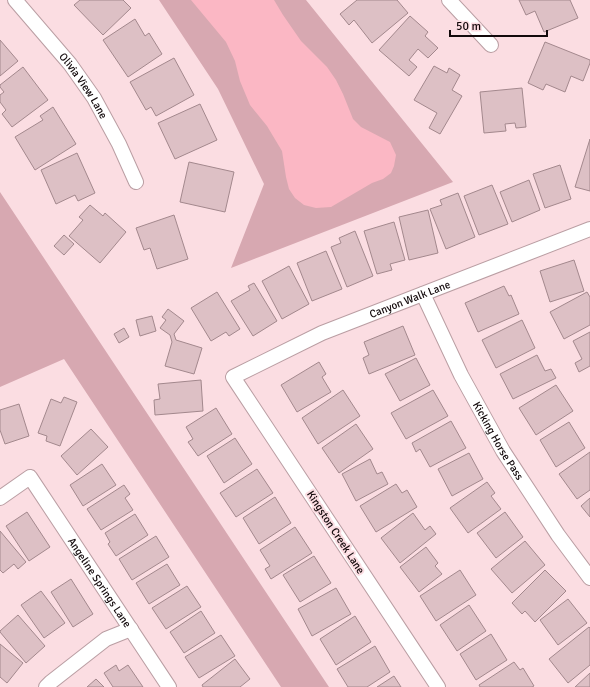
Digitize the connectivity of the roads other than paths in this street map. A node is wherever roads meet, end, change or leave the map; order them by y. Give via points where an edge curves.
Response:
1 (15, 0) edge
2 (449, 0) edge
3 (491, 46) dead end
4 (136, 182) dead end
5 (590, 229) edge
6 (423, 294) junction
7 (233, 378) joint
8 (0, 498) edge
9 (590, 578) edge
10 (131, 629) junction
11 (46, 687) edge
12 (169, 687) edge
13 (438, 687) edge

1 - 4 street, Olivia View Lane via 70,64 94,98
2 - 3 street
5 - 6 street, Canyon Walk Lane
6 - 7 street, Canyon Walk Lane via 322,333
6 - 9 street, Kicking Horse Pass via 461,375 503,451 558,535
7 - 13 street, Kingston Creek Lane
8 - 10 street, Angeline Springs Lane via 30,477
10 - 11 street via 106,639
10 - 12 street, Angeline Springs Lane

